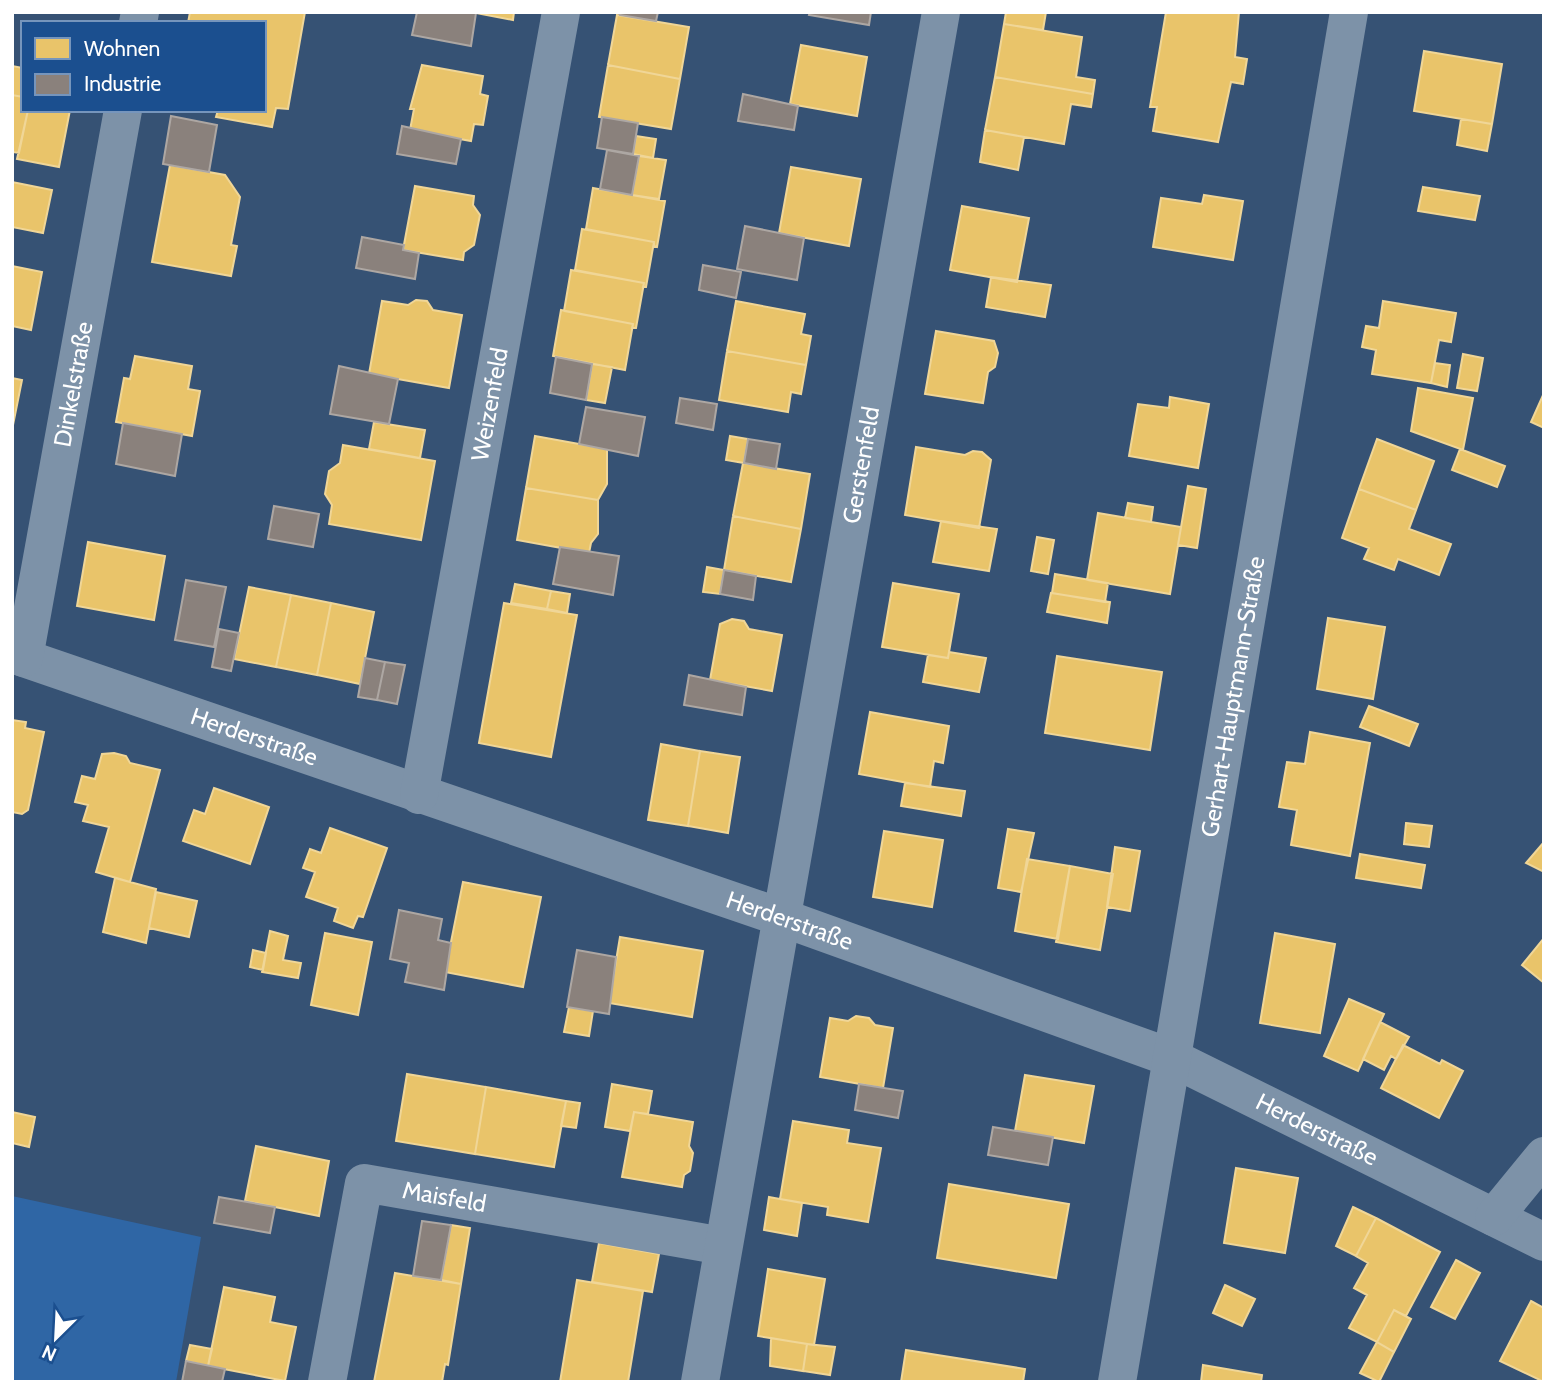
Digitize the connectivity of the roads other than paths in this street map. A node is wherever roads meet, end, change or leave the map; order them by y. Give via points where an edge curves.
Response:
1 (561, 12) edge
2 (941, 12) edge
3 (1349, 12) edge
4 (123, 112) edge
5 (18, 656) edge
6 (419, 795) junction
7 (783, 918) junction
8 (1172, 1058) junction
9 (1544, 1156) edge
10 (1494, 1217) junction
11 (1544, 1242) edge
12 (723, 1246) junction
13 (327, 1382) edge
14 (700, 1382) edge
15 (1117, 1382) edge

1 - 6 street, Weizenfeld
2 - 7 street, Gerstenfeld
3 - 8 street, Gerhart-Hauptmann-Straße
4 - 5 street, Dinkelstraße
5 - 6 street, Herderstraße
6 - 7 street, Herderstraße
7 - 8 street, Herderstraße
7 - 12 street
8 - 10 street, Herderstraße
8 - 15 street, Gerhart-Hauptmann-Straße
9 - 10 street
10 - 11 street, Herderstraße
12 - 13 street, Maisfeld via 364,1184
12 - 14 street

